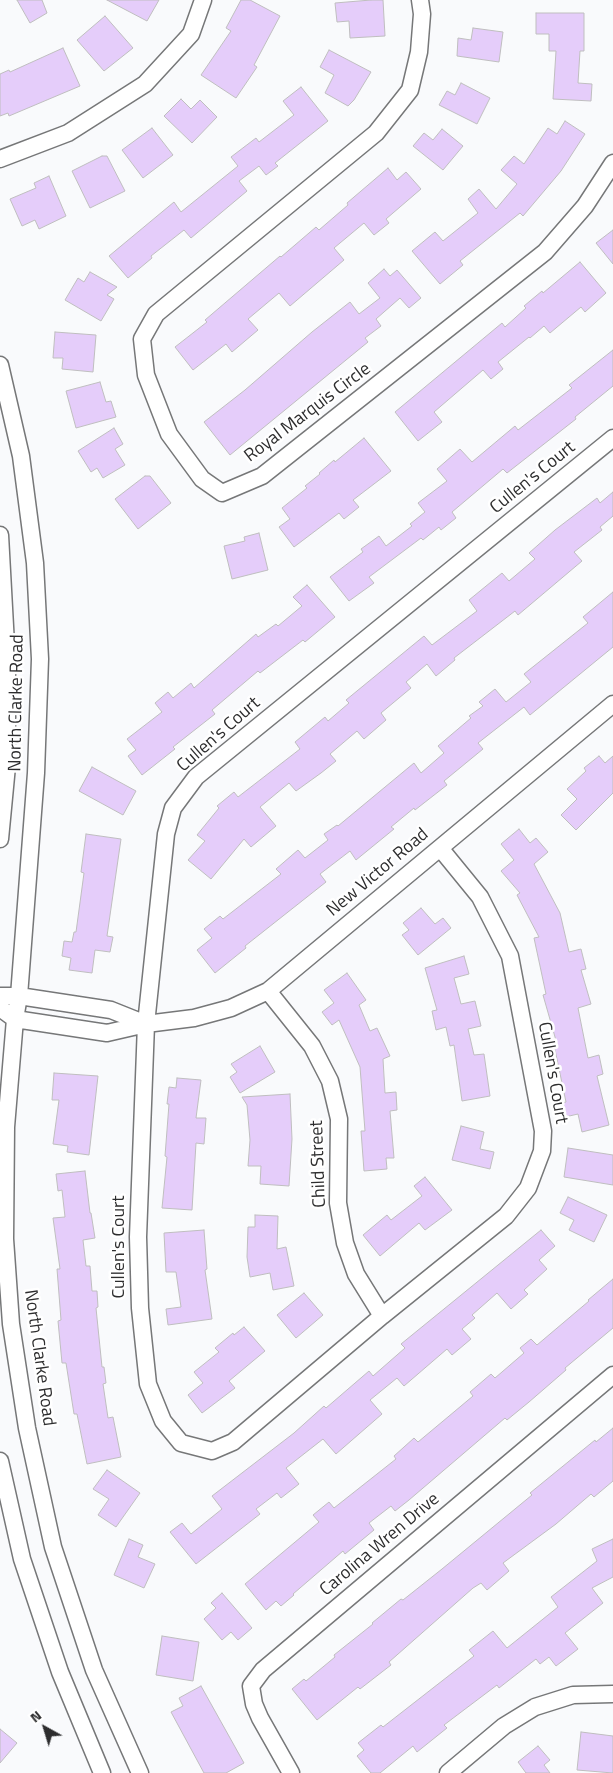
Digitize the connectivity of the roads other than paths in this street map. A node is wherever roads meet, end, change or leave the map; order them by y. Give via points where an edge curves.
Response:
1 (203, 0) edge
2 (420, 0) edge
3 (0, 159) edge
4 (613, 163) edge
5 (0, 365) edge
6 (613, 438) edge
7 (0, 535) edge
8 (613, 704) edge
9 (0, 838) edge
10 (440, 848) junction
11 (268, 991) junction
12 (0, 996) edge
13 (19, 996) junction
14 (0, 1008) edge
15 (15, 1019) junction
16 (146, 1024) junction
17 (382, 1316) junction
18 (613, 1375) edge
19 (0, 1461) edge
20 (613, 1694) edge
21 (102, 1773) edge
22 (140, 1773) edge
23 (291, 1773) edge
24 (448, 1773) edge

1 - 3 street via 191,34 145,84 68,133
2 - 4 street, Royal Marquis Circle via 419,52 410,90 376,134 156,314 142,339 146,375 169,434 202,479 222,493 262,476 545,252 586,206
5 - 13 street, North Clarke Road via 21,456 35,563 40,659 36,774
6 - 16 street, Cullen's Court via 196,777 173,808 166,834
7 - 9 street, North Clarke Road via 7,663 7,766
8 - 10 street, New Victor Road
10 - 11 street, New Victor Road
10 - 17 street, Cullen's Court via 480,897 510,956 543,1131 542,1152 528,1188 506,1216
11 - 16 street, New Victor Road via 231,1008 194,1018
11 - 17 street, Child Street via 312,1046 330,1081 339,1119 338,1203 345,1243 356,1274
12 - 13 street, New Victor Road
13 - 15 street, North Clarke Road
13 - 16 street, New Victor Road via 111,1010
14 - 15 street, New Victor Road
15 - 16 street, New Victor Road via 107,1033
15 - 22 street, North Clarke Road via 6,1127 5,1239 11,1324 27,1428 53,1547 94,1670
16 - 17 street, Cullen's Court via 138,1237 140,1308 148,1384 163,1421 181,1443 212,1451 233,1442
18 - 23 street, Carolina Wren Drive via 263,1670 251,1686 254,1704
19 - 21 street via 22,1559 60,1672
20 - 24 street via 572,1695 535,1706 504,1726

